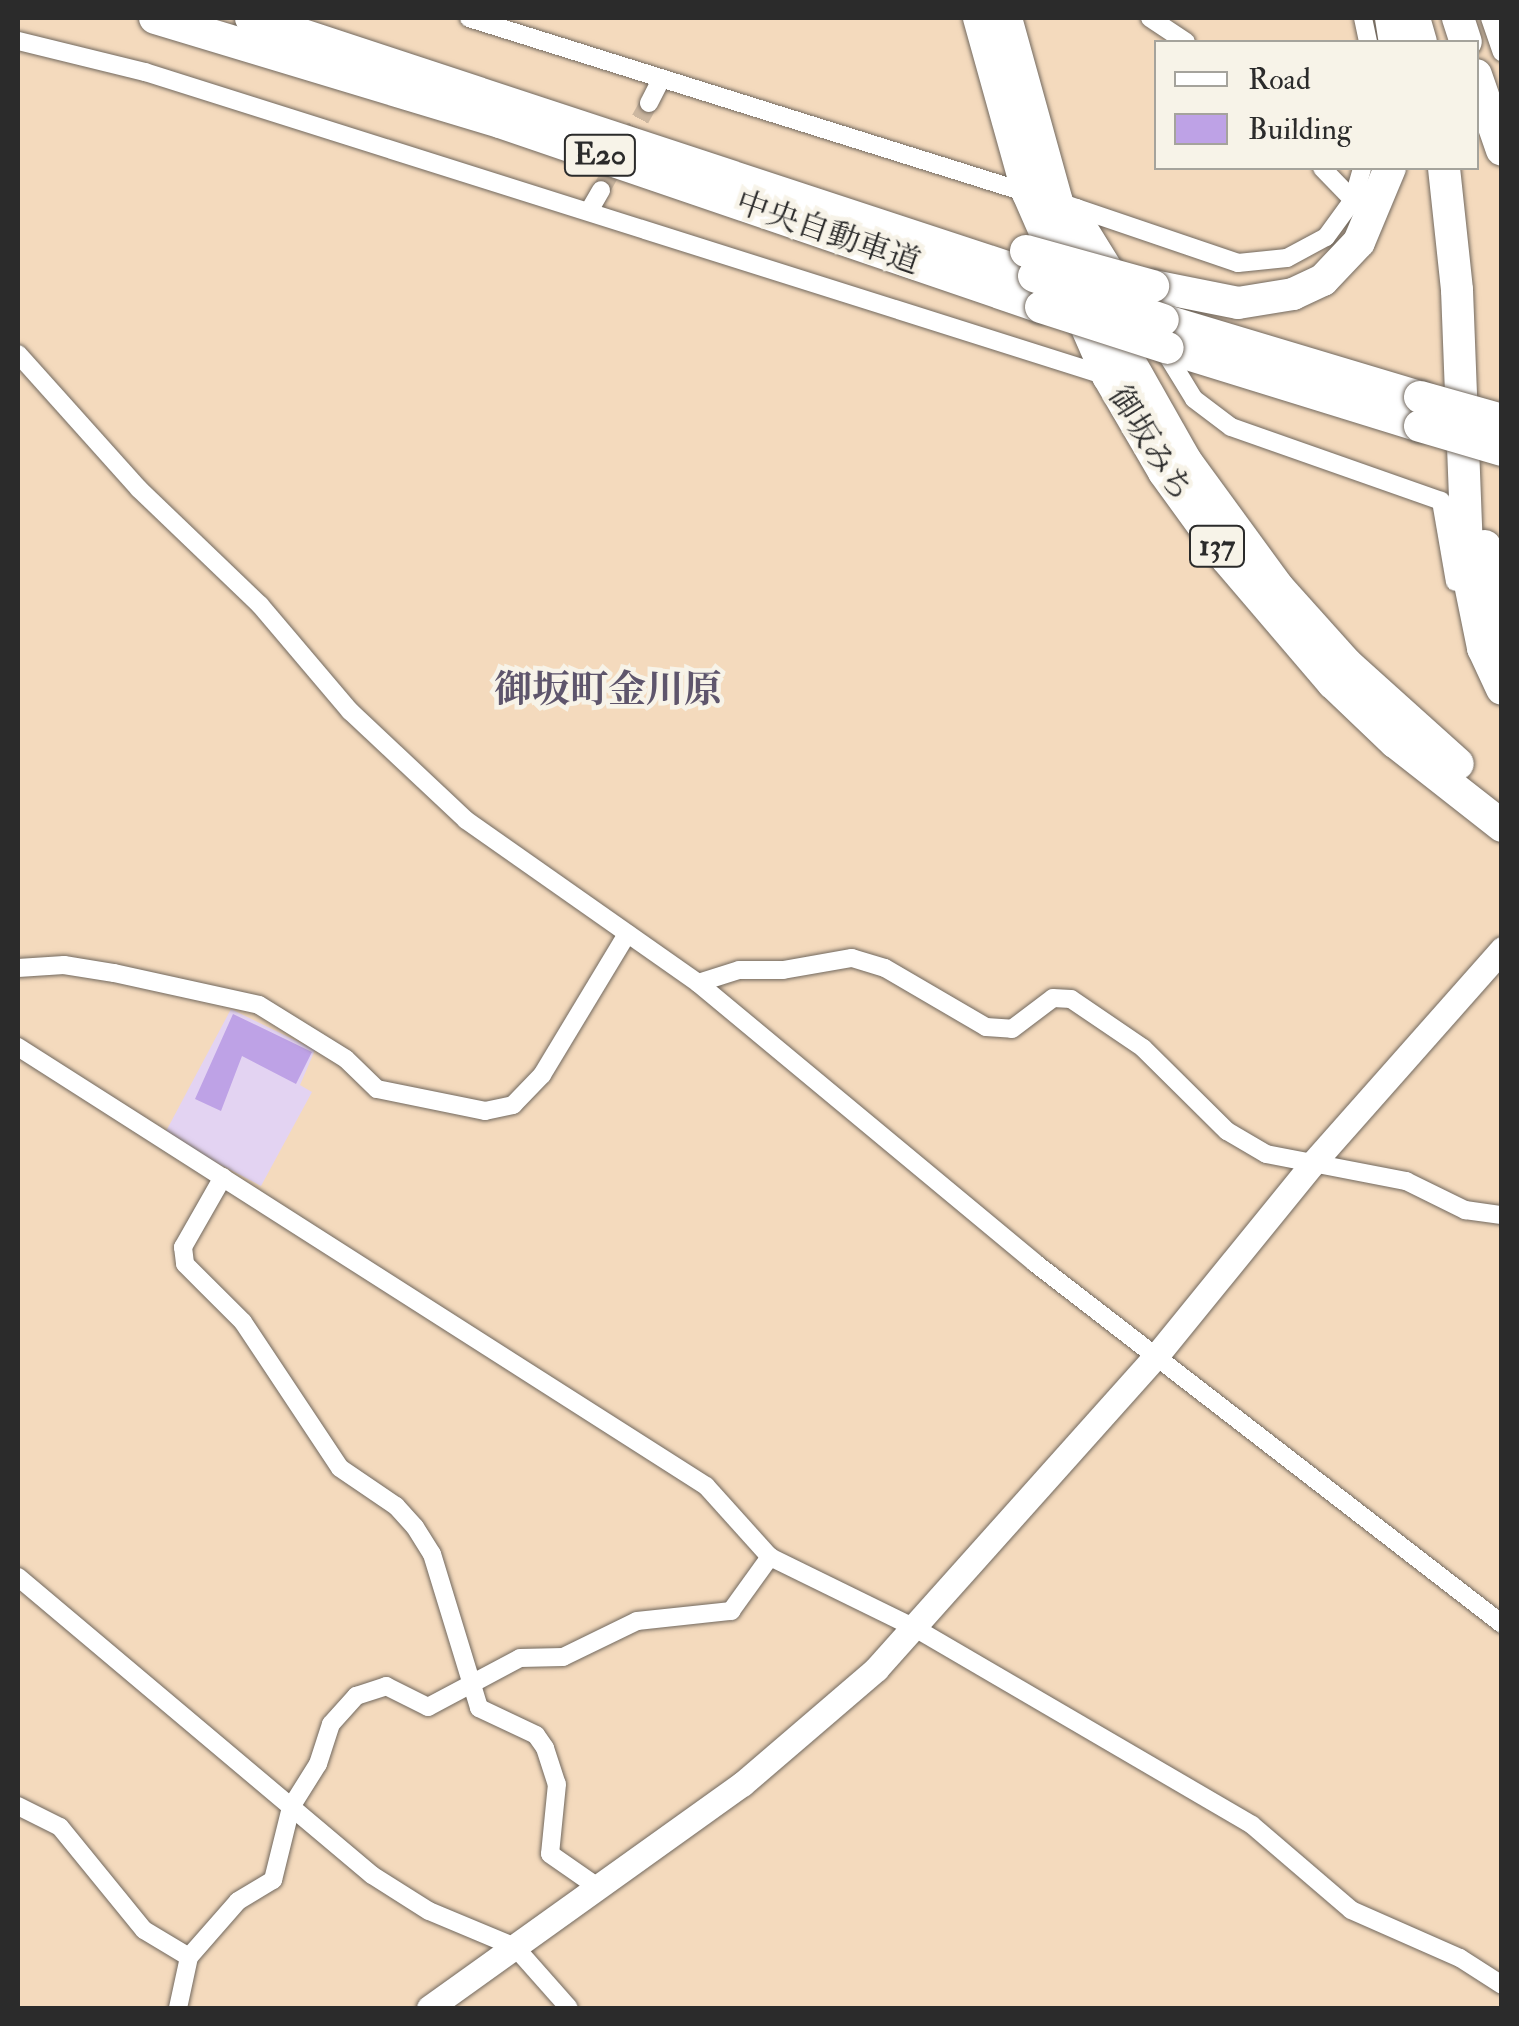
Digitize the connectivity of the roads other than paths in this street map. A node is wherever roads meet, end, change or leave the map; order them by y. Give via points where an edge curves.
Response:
1 (155, 18) edge
2 (251, 18) edge
3 (469, 18) edge
4 (1150, 18) edge
5 (1490, 18) edge
6 (999, 19) edge
7 (18, 40) edge
8 (1183, 40) edge
9 (1502, 52) edge
10 (660, 81) junction
11 (1479, 84) edge
12 (649, 104) tunnel mouth
13 (1502, 150) edge
14 (1324, 170) edge
15 (1362, 170) edge
16 (1389, 170) edge
17 (1444, 170) edge
18 (1462, 170) edge
19 (601, 190) tunnel mouth
20 (1354, 200) junction
21 (1054, 201) junction
22 (588, 211) junction
23 (1033, 278) junction
24 (1166, 334) junction
25 (18, 354) edge
26 (1108, 376) junction
27 (1502, 420) edge
28 (1420, 422) junction
29 (1502, 450) edge
30 (1502, 464) edge
31 (1502, 630) edge
32 (1502, 689) edge
33 (1502, 706) edge
34 (1502, 798) edge
35 (1502, 826) edge
36 (627, 934) junction
37 (1502, 949) edge
38 (18, 968) edge
39 (698, 983) junction
40 (18, 1046) edge
41 (1312, 1164) junction
42 (223, 1177) junction
43 (1502, 1215) edge
44 (1158, 1356) junction
45 (770, 1557) junction
46 (18, 1577) edge
47 (1502, 1624) edge
48 (914, 1628) junction
49 (471, 1684) junction
50 (18, 1806) edge
51 (291, 1807) junction
52 (600, 1888) junction
53 (515, 1947) junction
54 (189, 1957) junction
55 (1502, 1985) edge
56 (178, 2008) edge
57 (430, 2008) edge
58 (569, 2008) edge

1 - 23 highway, 中央自動車道 / E20
2 - 23 highway, 中央自動車道 / E20
3 - 10 street
4 - 8 street
5 - 9 street
6 - 21 highway, 御坂みち / 137
7 - 22 street via 145,72
10 - 12 street
10 - 21 street
11 - 13 highway
14 - 20 street
15 - 20 street
16 - 23 highway, bridge via 1359,242 1322,280 1294,294 1238,302 1153,286
17 - 32 highway via 1457,290 1468,574 1483,648
18 - 31 highway via 1483,395 1484,540
19 - 22 street
20 - 21 street via 1326,238 1287,258 1238,263
21 - 26 highway, 御坂みち / 137
21 - 33 street via 1194,400 1231,427 1441,501 1459,605 1482,674
21 - 34 highway, 御坂みち / 137 via 1122,348 1186,461 1277,586 1410,724
22 - 26 street
23 - 24 highway, 中央自動車道 / E20, bridge
24 - 28 highway, 中央自動車道 / E20
24 - 28 highway, 中央自動車道 / E20 via 1292,387
25 - 36 street via 139,489 260,605 350,711 445,802
26 - 35 highway, 御坂みち / 137 via 1164,472 1286,632 1395,742
27 - 28 highway, 中央自動車道 / E20, bridge
28 - 29 highway, 中央自動車道 / E20, bridge
28 - 30 highway
36 - 38 street via 542,1075 514,1106 484,1111 377,1089 346,1060 259,1004 97,970
36 - 39 street
37 - 41 street
39 - 41 street via 739,970 852,958 886,968 986,1027 1012,1029 1053,998 1071,999 1144,1048 1227,1131 1266,1154
39 - 44 street via 1035,1263
40 - 42 street
41 - 43 street via 1406,1181 1464,1210
41 - 44 street
42 - 45 street via 706,1486
42 - 49 street via 184,1248 185,1264 243,1322 340,1468 415,1527 432,1554
44 - 47 street
44 - 48 street
45 - 48 street
45 - 49 street via 731,1611 637,1621 563,1658 520,1658
46 - 51 street
48 - 52 street via 796,1742
48 - 55 street via 1252,1825 1351,1910 1460,1958
49 - 51 street via 428,1707 386,1686 356,1696 330,1724 318,1764
49 - 52 street via 479,1708 536,1735 545,1748 557,1784 550,1854
50 - 54 street via 60,1827 144,1930
51 - 53 street via 415,1902
51 - 54 street via 273,1880 238,1901
52 - 53 street
53 - 57 street
53 - 58 street
54 - 56 street

